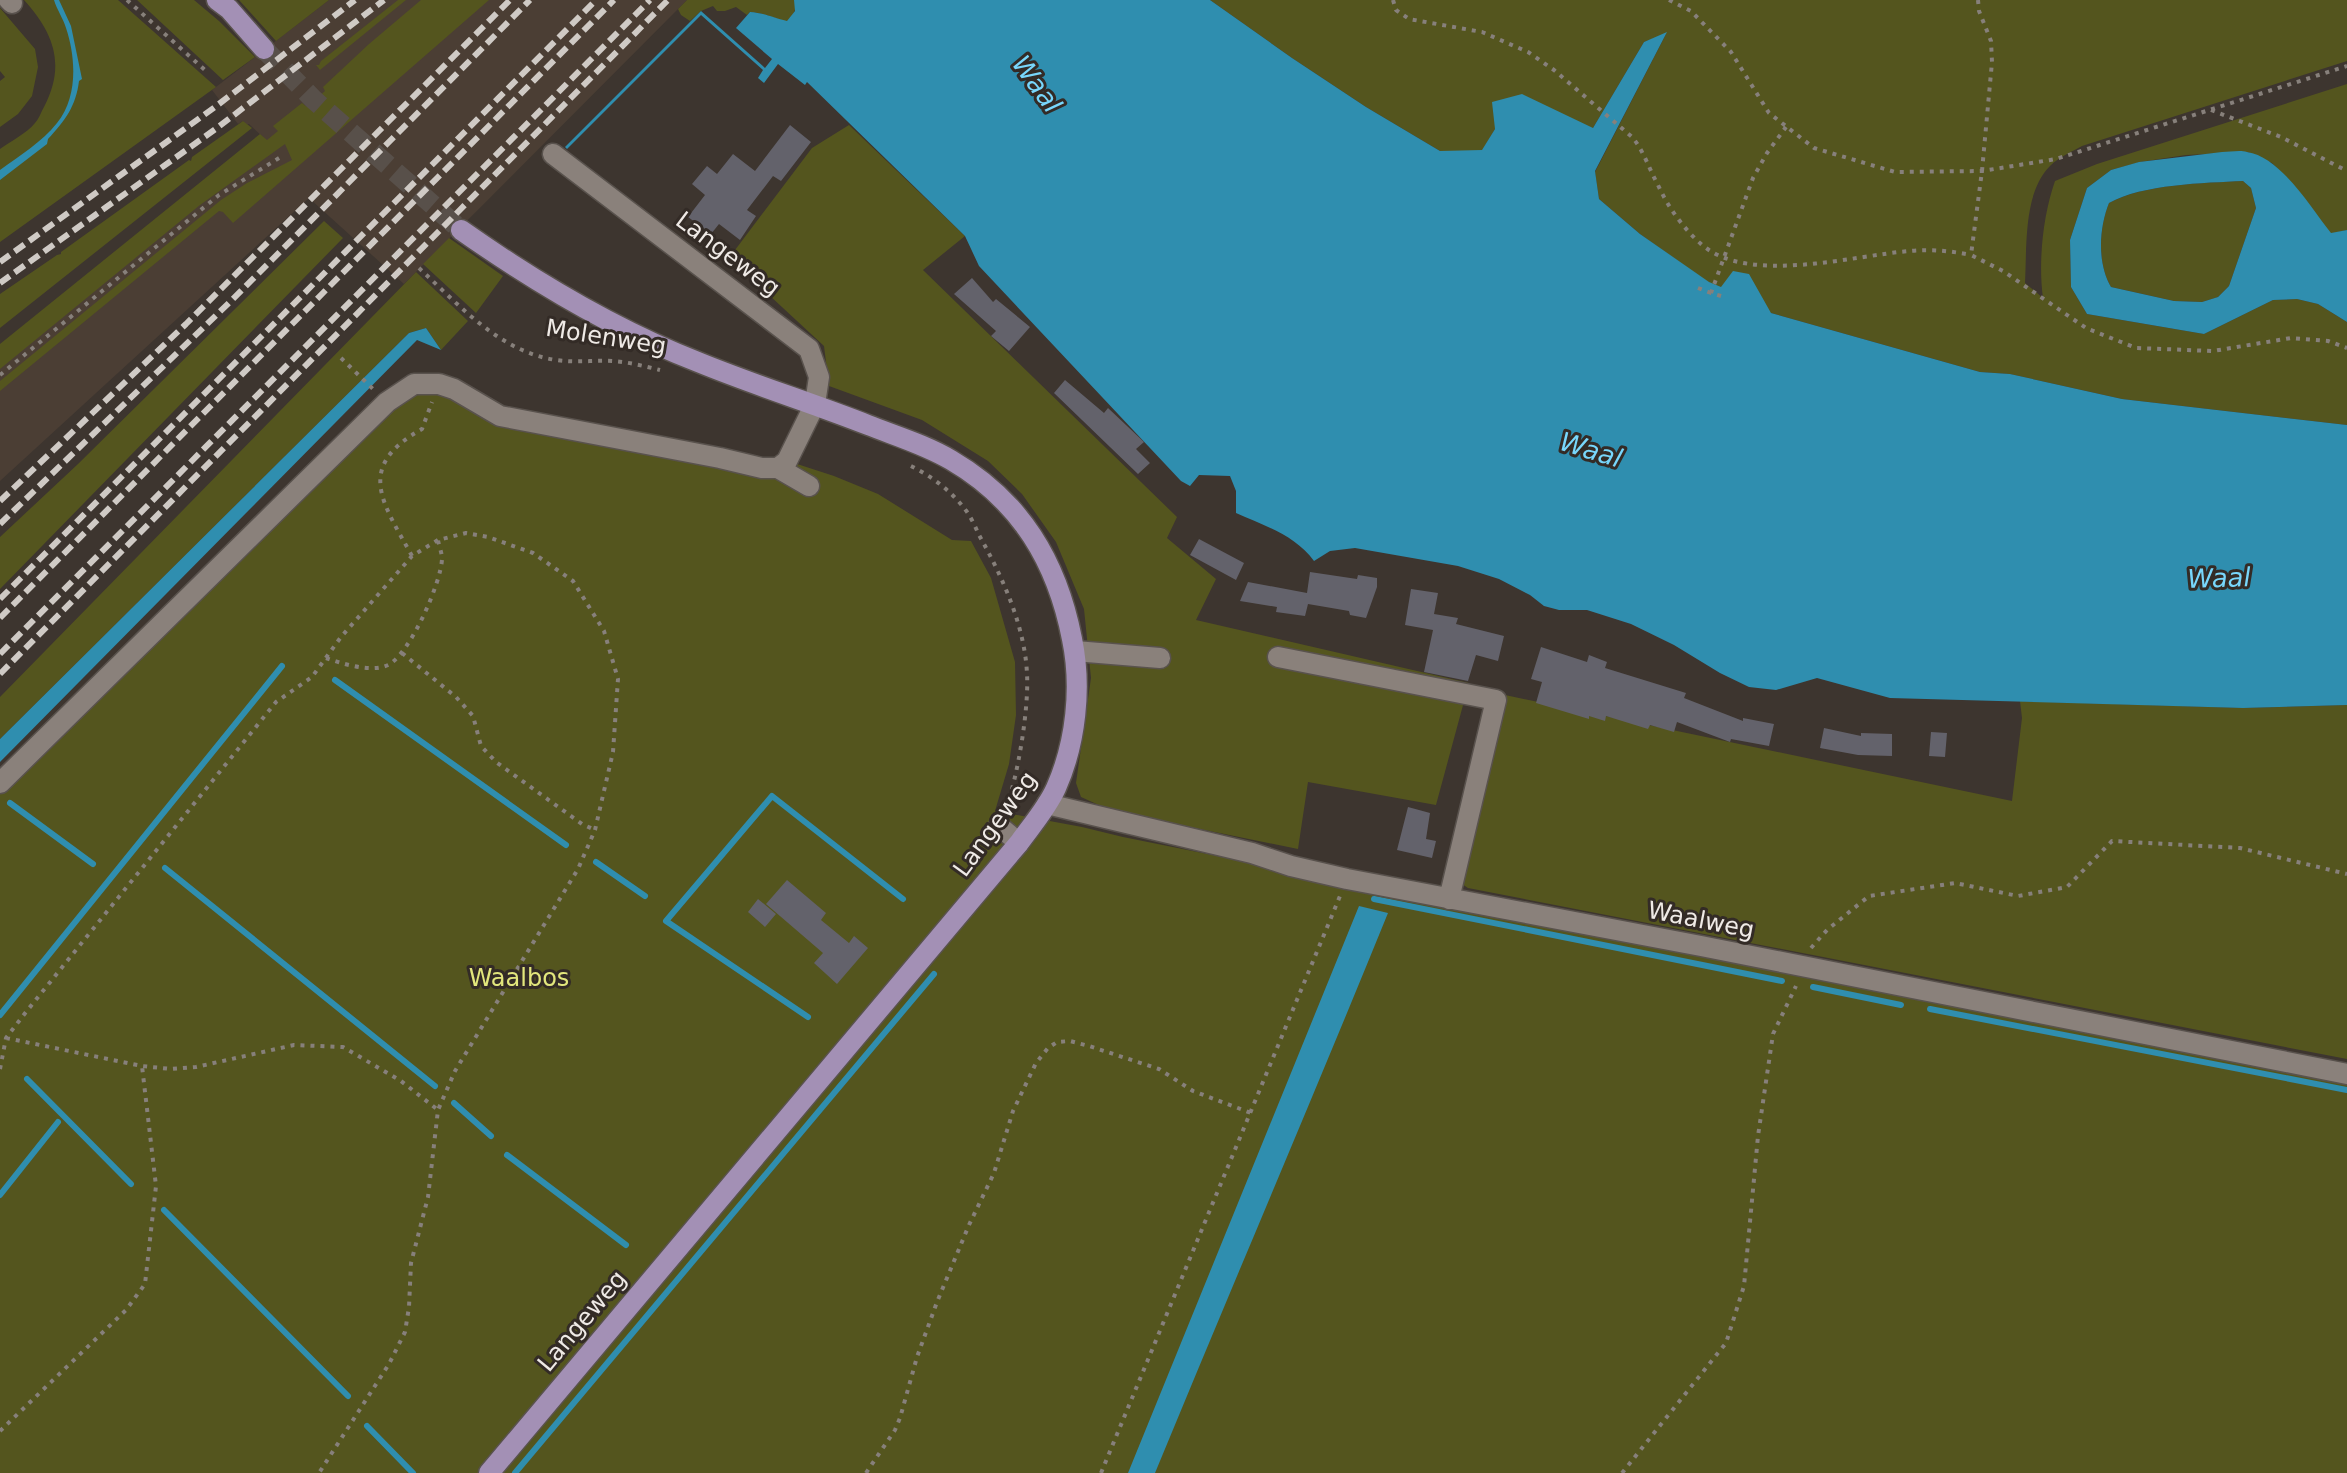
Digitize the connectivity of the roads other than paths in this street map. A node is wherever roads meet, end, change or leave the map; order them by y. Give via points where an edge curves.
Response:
1 (217, 0) edge
2 (264, 49) tunnel mouth
3 (553, 154) dead end
4 (461, 230) tunnel mouth
5 (815, 404) junction
6 (778, 468) junction
7 (809, 486) dead end
8 (1075, 651) junction
9 (1278, 657) dead end
10 (1160, 658) dead end
11 (0, 783) edge
12 (1047, 804) junction
13 (999, 826) dead end
14 (1019, 843) junction
15 (1449, 899) junction
16 (2347, 1074) edge
17 (489, 1473) edge

1 - 2 main road
3 - 5 street, Langeweg via 809,349 819,377
4 - 5 main road, Molenweg via 510,265 615,324 697,362
5 - 6 street via 787,461
5 - 8 main road, Langeweg via 950,459 1003,500 1037,540 1054,575
6 - 7 street
6 - 11 street via 500,416 454,389 414,384 387,402
8 - 10 street
8 - 12 main road, Langeweg via 1073,733
9 - 15 street via 1496,700
12 - 14 main road, Langeweg
12 - 15 street, Waalweg via 1291,866
13 - 14 street
14 - 17 main road, Langeweg
15 - 16 street, Waalweg

